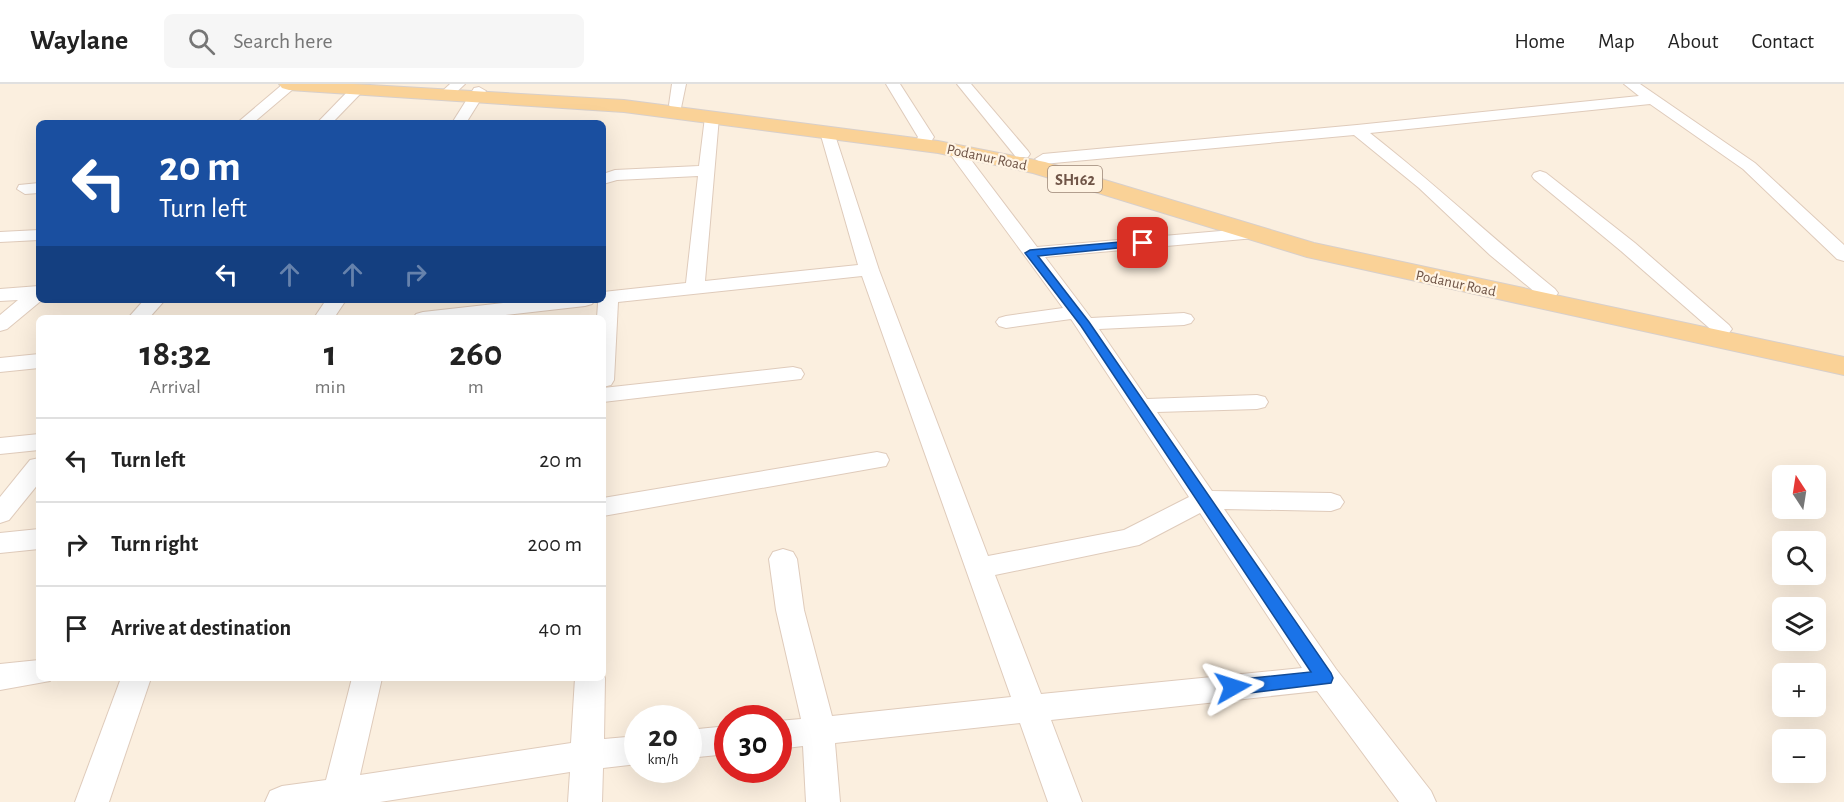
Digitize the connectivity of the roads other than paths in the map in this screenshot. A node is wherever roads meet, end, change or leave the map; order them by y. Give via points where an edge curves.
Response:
1 (291, 84) edge
2 (893, 84) edge
3 (964, 84) edge
4 (1631, 84) edge
5 (360, 87) edge
6 (461, 92) edge
7 (678, 94) edge
8 (1653, 99) junction
9 (712, 117) junction
10 (248, 120) edge
11 (327, 120) edge
12 (459, 120) edge
13 (1357, 130) junction
14 (828, 132) junction
15 (923, 141) junction
16 (956, 151) junction
17 (1032, 156) junction
18 (707, 171) junction
19 (1539, 176) dead end
20 (606, 178) edge
21 (1255, 233) junction
22 (36, 235) edge
23 (0, 237) edge
24 (1030, 253) junction
25 (1844, 255) edge
26 (869, 270) junction
27 (695, 288) junction
28 (36, 292) edge
29 (1548, 293) junction
30 (0, 295) edge
31 (36, 295) edge
32 (606, 298) edge
33 (152, 303) edge
34 (553, 303) edge
35 (141, 315) edge
36 (461, 315) edge
37 (1081, 318) junction
38 (1184, 319) dead end
39 (1006, 322) dead end
40 (0, 325) edge
41 (1722, 329) junction
42 (1844, 355) edge
43 (36, 361) edge
44 (0, 365) edge
45 (1844, 366) edge
46 (793, 374) dead end
47 (606, 395) edge
48 (1257, 402) dead end
49 (1140, 406) junction
50 (36, 442) edge
51 (0, 446) edge
52 (877, 460) dead end
53 (36, 470) edge
54 (1204, 500) junction
55 (1331, 502) dead end
56 (606, 506) edge
57 (0, 514) edge
58 (36, 539) edge
59 (0, 543) edge
60 (783, 559) dead end
61 (977, 568) junction
62 (36, 673) edge
63 (1325, 678) junction
64 (1, 679) edge
65 (135, 681) edge
66 (366, 681) edge
67 (590, 681) edge
68 (1029, 709) junction
69 (817, 731) junction
70 (792, 734) edge
71 (624, 751) edge
72 (585, 755) junction
73 (338, 798) edge
74 (92, 802) edge
75 (282, 802) edge
76 (585, 802) edge
77 (823, 802) edge
78 (1065, 802) edge
79 (1419, 802) edge

1 - 5 main road, Podanur Road / SH162
1 - 10 street
2 - 15 street
3 - 17 street
4 - 8 street
5 - 6 main road, Podanur Road / SH162
5 - 11 street
6 - 7 main road
6 - 9 main road, Podanur Road / SH162
6 - 12 street
7 - 15 main road
8 - 13 street
8 - 25 street via 1749,166
9 - 14 main road, Podanur Road / SH162
9 - 18 street
13 - 17 street
13 - 29 street via 1425,184
14 - 15 main road, Podanur Road / SH162
14 - 26 street
15 - 16 main road, Podanur Road / SH162
15 - 17 main road
16 - 21 main road, Podanur Road / SH162 via 1037,167
16 - 24 street
17 - 29 main road via 1354,251
18 - 20 street
18 - 27 street
19 - 41 street
21 - 24 street
21 - 45 main road, Podanur Road / SH162 via 1366,263
22 - 23 street
24 - 37 street
26 - 27 street
26 - 61 street
27 - 32 street
28 - 30 street
29 - 41 main road
31 - 40 street
33 - 35 street
34 - 36 street
37 - 38 street
37 - 39 street
37 - 49 street
41 - 42 main road
43 - 44 street
46 - 47 street
48 - 49 street
49 - 54 street
50 - 51 street
52 - 56 street
53 - 57 street
54 - 55 street
54 - 61 street via 1130,538
54 - 63 street
58 - 59 street
60 - 69 street via 790,610 816,709
61 - 68 street
62 - 64 street
63 - 68 street
63 - 79 street
65 - 74 street
66 - 73 street
67 - 72 street
68 - 69 street
68 - 78 street
69 - 70 street
69 - 77 street
71 - 72 street
72 - 73 street
72 - 76 street
73 - 75 street

